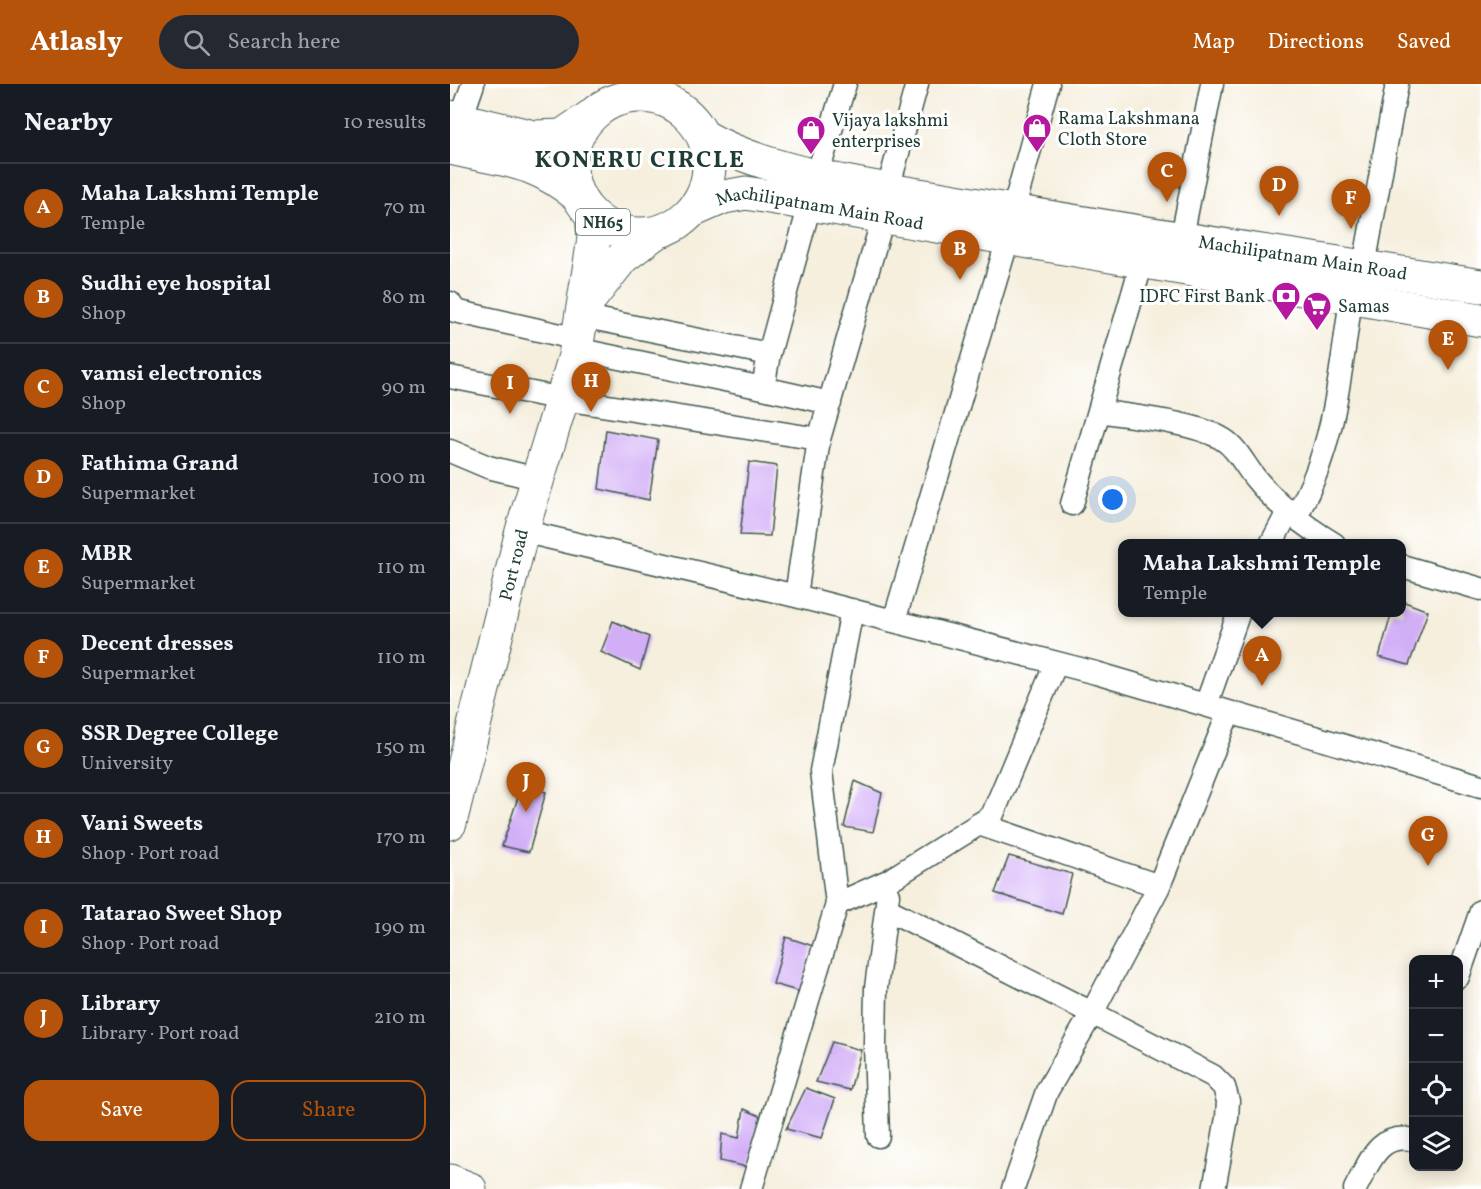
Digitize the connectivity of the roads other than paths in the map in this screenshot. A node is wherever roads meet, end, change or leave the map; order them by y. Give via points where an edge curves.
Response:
1 (473, 84) edge
2 (685, 84) edge
3 (845, 84) edge
4 (917, 84) edge
5 (1048, 84) edge
6 (1212, 84) edge
7 (1397, 84) edge
8 (655, 90) edge
9 (590, 117) junction
10 (697, 127) junction
11 (453, 139) edge
12 (814, 190) junction
13 (886, 204) junction
14 (585, 205) junction
15 (692, 212) junction
16 (1010, 225) junction
17 (655, 233) junction
18 (1182, 237) junction
19 (1142, 262) junction
20 (1364, 266) junction
21 (1481, 286) edge
22 (1351, 298) junction
23 (450, 303) edge
24 (1481, 320) edge
25 (579, 328) junction
26 (768, 354) junction
27 (450, 377) edge
28 (763, 388) junction
29 (563, 399) junction
30 (830, 403) junction
31 (1099, 411) junction
32 (819, 439) junction
33 (450, 451) edge
34 (537, 479) junction
35 (1072, 504) dead end
36 (1292, 513) junction
37 (522, 531) junction
38 (1274, 539) edge
39 (1328, 539) edge
40 (1406, 567) edge
41 (1481, 589) edge
42 (796, 596) junction
43 (852, 610) junction
44 (1237, 617) edge
45 (894, 621) junction
46 (1056, 663) junction
47 (1206, 705) junction
48 (1229, 712) junction
49 (457, 768) edge
50 (1481, 786) edge
51 (451, 813) edge
52 (979, 824) junction
53 (888, 881) junction
54 (1159, 886) junction
55 (837, 904) junction
56 (887, 909) junction
57 (1481, 911) edge
58 (1463, 962) edge
59 (1092, 1013) junction
60 (878, 1136) dead end
61 (1409, 1140) edge
62 (450, 1181) edge
63 (470, 1189) edge
64 (751, 1189) edge
65 (1013, 1189) edge
66 (1214, 1189) edge
67 (1355, 1189) edge

1 - 11 street
2 - 10 main road, NH65 via 684,95
3 - 12 street
4 - 13 street
5 - 16 street
6 - 18 street
7 - 20 street
8 - 9 main road, NH65 via 607,104
8 - 10 main road, NH65
9 - 11 main road via 562,135
9 - 14 main road, NH65 via 578,134 572,154 572,176
10 - 12 main road, Machilipatnam Main Road via 722,147
10 - 15 main road, NH65 via 709,155 709,175
11 - 14 main road via 555,176
12 - 13 main road, Machilipatnam Main Road
12 - 15 main road, Machilipatnam Main Road via 746,193 724,197
12 - 26 street
13 - 16 main road, Machilipatnam Main Road
13 - 30 street
14 - 17 main road, NH65 via 610,228 632,234
14 - 25 main road, Port road via 594,239
15 - 17 main road, NH65
16 - 18 main road, Machilipatnam Main Road
16 - 19 main road, Machilipatnam Main Road
16 - 45 street
17 - 25 main road, Port road via 622,257
18 - 20 main road, Machilipatnam Main Road
19 - 22 main road, Machilipatnam Main Road
19 - 31 street
20 - 21 main road, Machilipatnam Main Road
22 - 24 main road, Machilipatnam Main Road
22 - 36 street via 1334,422 1307,497
23 - 25 street via 455,311
25 - 26 street
25 - 28 street
25 - 29 main road, Port road
26 - 28 street
27 - 29 street
28 - 30 street
29 - 32 street
29 - 34 main road, Port road
30 - 32 street
31 - 35 street
31 - 36 street via 1209,432 1226,441 1256,480
32 - 42 street
33 - 34 street via 488,467
34 - 37 main road, Port road
36 - 38 street
36 - 39 street
37 - 42 street
37 - 49 main road, Port road
40 - 41 street
42 - 43 street
43 - 45 street
43 - 55 street via 821,771
44 - 47 street
45 - 46 street
46 - 47 street
46 - 52 street via 992,816
47 - 48 street
48 - 50 street
48 - 54 street
49 - 51 main road, Port road
52 - 53 street
52 - 54 street
53 - 55 street
53 - 56 street
54 - 59 street
55 - 64 street
56 - 59 street
56 - 60 street via 876,988
57 - 58 street
59 - 65 street via 1047,1090
59 - 66 street via 1213,1076 1224,1087 1227,1118
61 - 67 street via 1395,1138 1376,1149
62 - 63 main road

